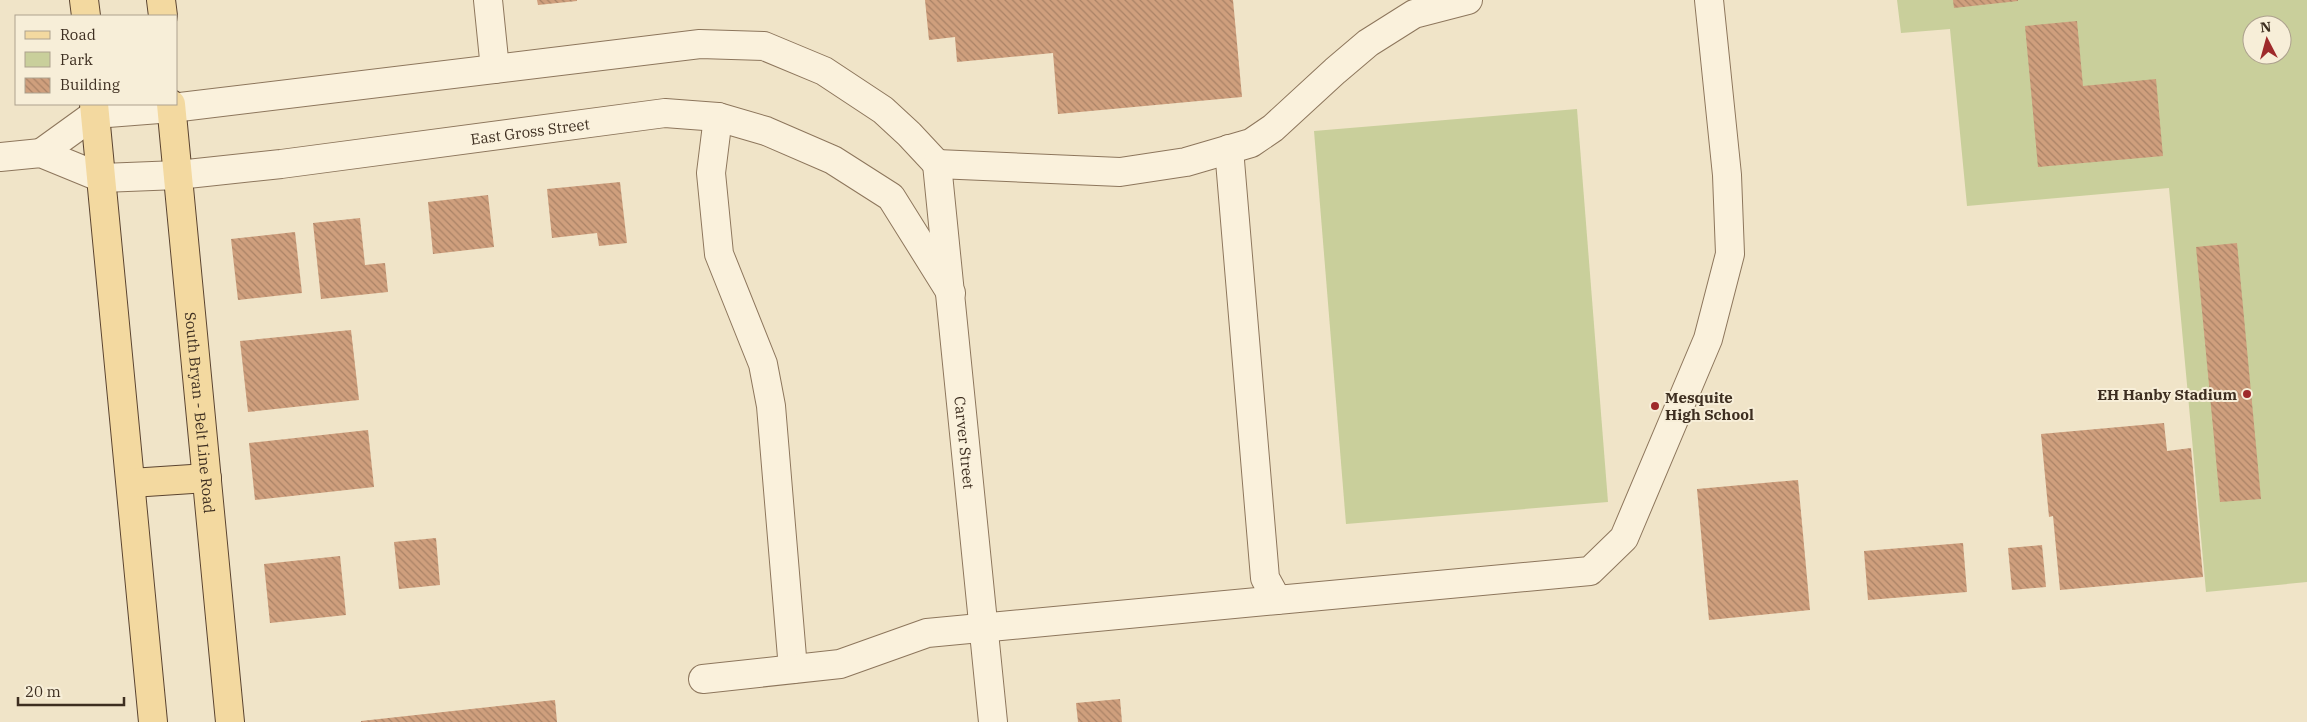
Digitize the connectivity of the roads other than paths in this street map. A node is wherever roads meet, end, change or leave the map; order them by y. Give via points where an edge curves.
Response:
1 (84, 0) edge
2 (162, 0) edge
3 (488, 0) edge
4 (1468, 0) edge
5 (1708, 0) edge
6 (86, 15) edge
7 (163, 15) edge
8 (495, 69) junction
9 (171, 106) edge
10 (95, 109) edge
11 (718, 117) junction
12 (1229, 149) junction
13 (41, 153) junction
14 (0, 157) edge
15 (937, 164) junction
16 (178, 175) junction
17 (102, 178) junction
18 (951, 293) junction
19 (207, 478) junction
20 (130, 483) junction
21 (1277, 600) junction
22 (984, 627) junction
23 (793, 669) junction
24 (704, 680) dead end
25 (153, 722) edge
26 (230, 722) edge
27 (993, 722) edge

1 - 6 main road
2 - 7 main road
3 - 8 street
4 - 12 street via 1414,14 1362,49 1273,128 1251,143
5 - 21 street via 1727,175 1730,254 1708,339 1624,538 1590,571
8 - 9 street
8 - 15 street via 700,44 764,46 824,71 882,110
9 - 10 street
9 - 16 main road, South Bryan - Belt Line Road
10 - 13 street
10 - 17 main road
11 - 16 street, East Gross Street via 665,113
11 - 18 street, East Gross Street via 766,131 834,160 891,197
11 - 23 street via 711,173 719,254 763,364 771,406
12 - 15 street via 1186,162 1120,172
12 - 21 street via 1265,578
13 - 14 street, East Gross Street
13 - 17 street, East Gross Street
15 - 18 street, Carver Street
16 - 17 street, East Gross Street
16 - 19 main road, South Bryan - Belt Line Road
17 - 20 main road
18 - 22 street, Carver Street
19 - 20 main road
19 - 26 main road, South Bryan - Belt Line Road
20 - 25 main road
21 - 22 street
22 - 23 street via 928,633 840,664
22 - 27 street, Carver Street
23 - 24 street

